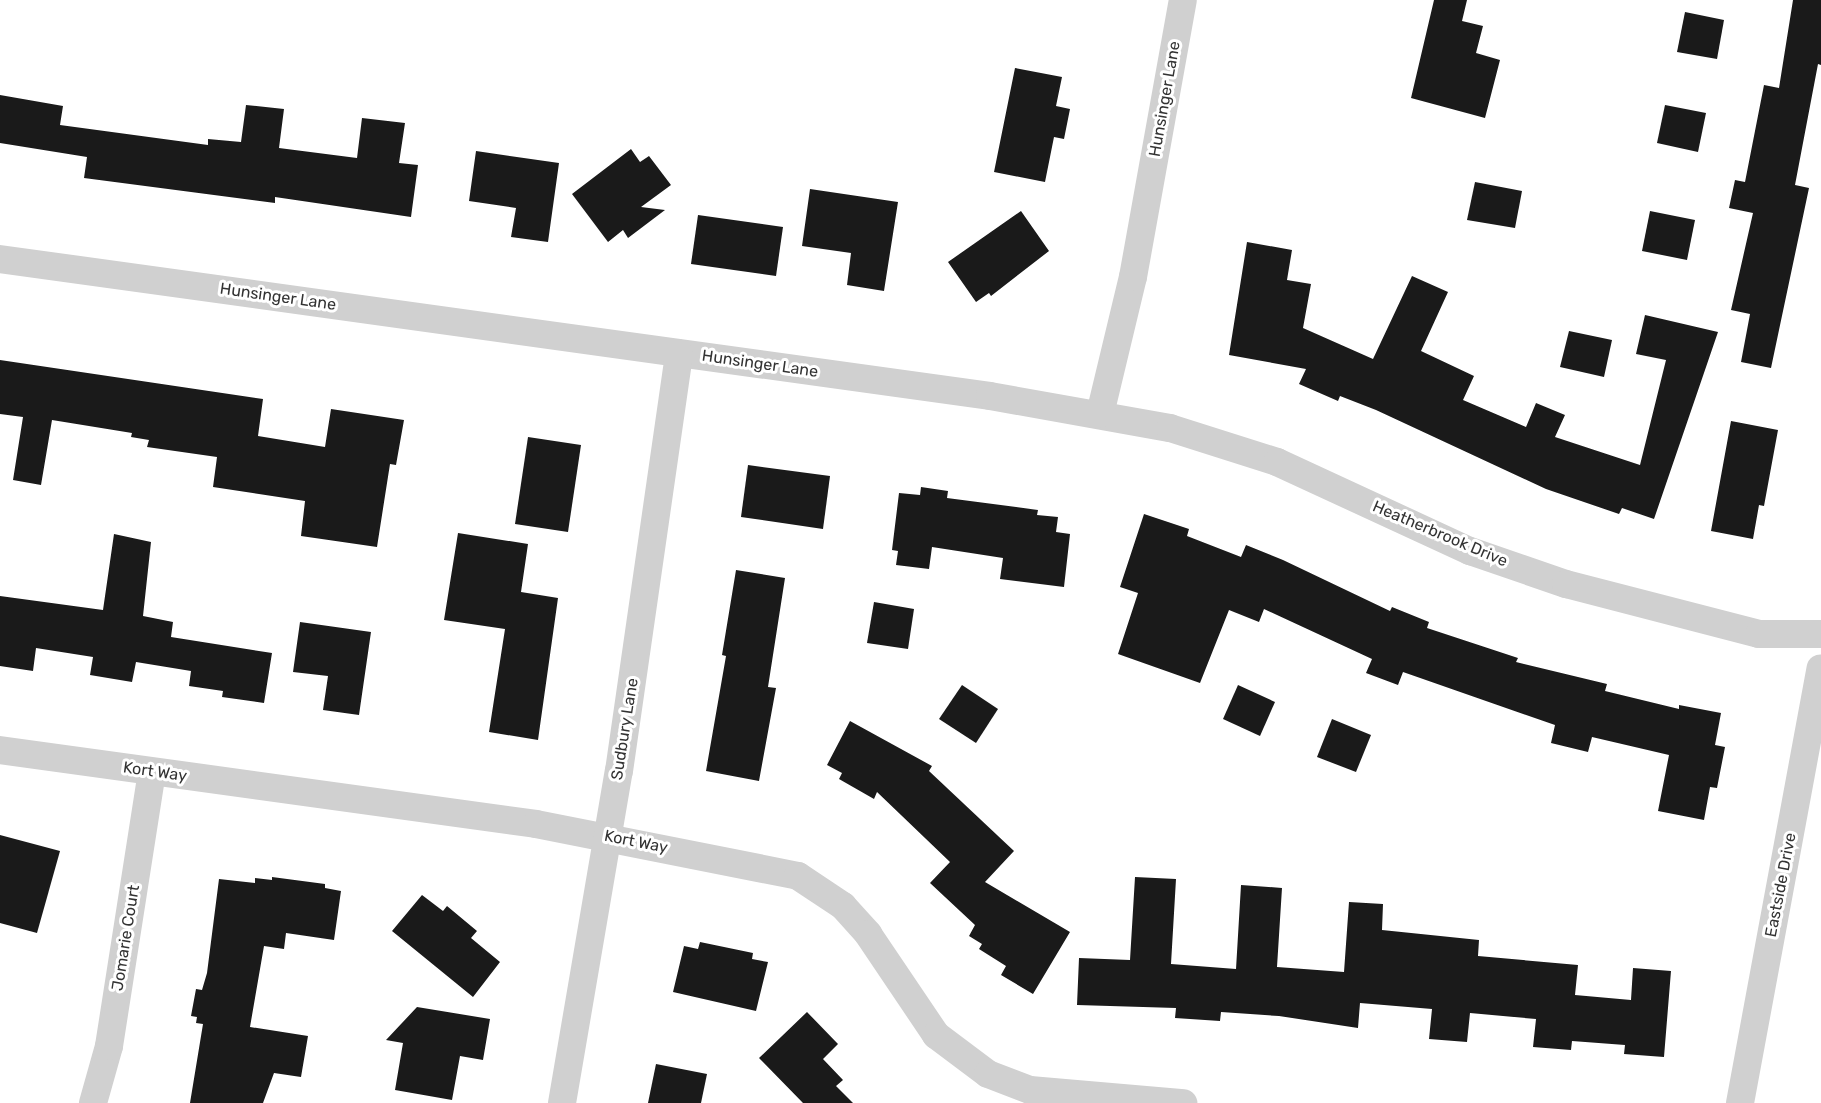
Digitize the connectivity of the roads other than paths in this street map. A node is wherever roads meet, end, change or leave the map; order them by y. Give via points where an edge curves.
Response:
1 (1183, 0) edge
2 (0, 259) edge
3 (679, 353) junction
4 (1100, 414) junction
5 (1821, 634) edge
6 (1821, 668) edge
7 (0, 750) edge
8 (152, 772) junction
9 (606, 837) junction
10 (93, 1103) edge
11 (562, 1103) edge
12 (1183, 1103) edge
13 (1740, 1103) edge

1 - 4 street, Hunsinger Lane via 1133,277
2 - 3 street, Hunsinger Lane
3 - 4 street, Hunsinger Lane
3 - 9 street, Sudbury Lane via 619,771
4 - 5 street, Heatherbrook Drive via 1203,437 1277,462 1470,551 1566,584 1759,634
6 - 13 street, Eastside Drive
7 - 8 street, Kort Way
8 - 9 street, Kort Way via 537,824
8 - 10 street, Jomarie Court via 109,1046
9 - 11 street, Sudbury Lane
9 - 12 street, Kort Way via 757,865 798,876 819,887 868,934 936,1035 988,1074 1030,1090

